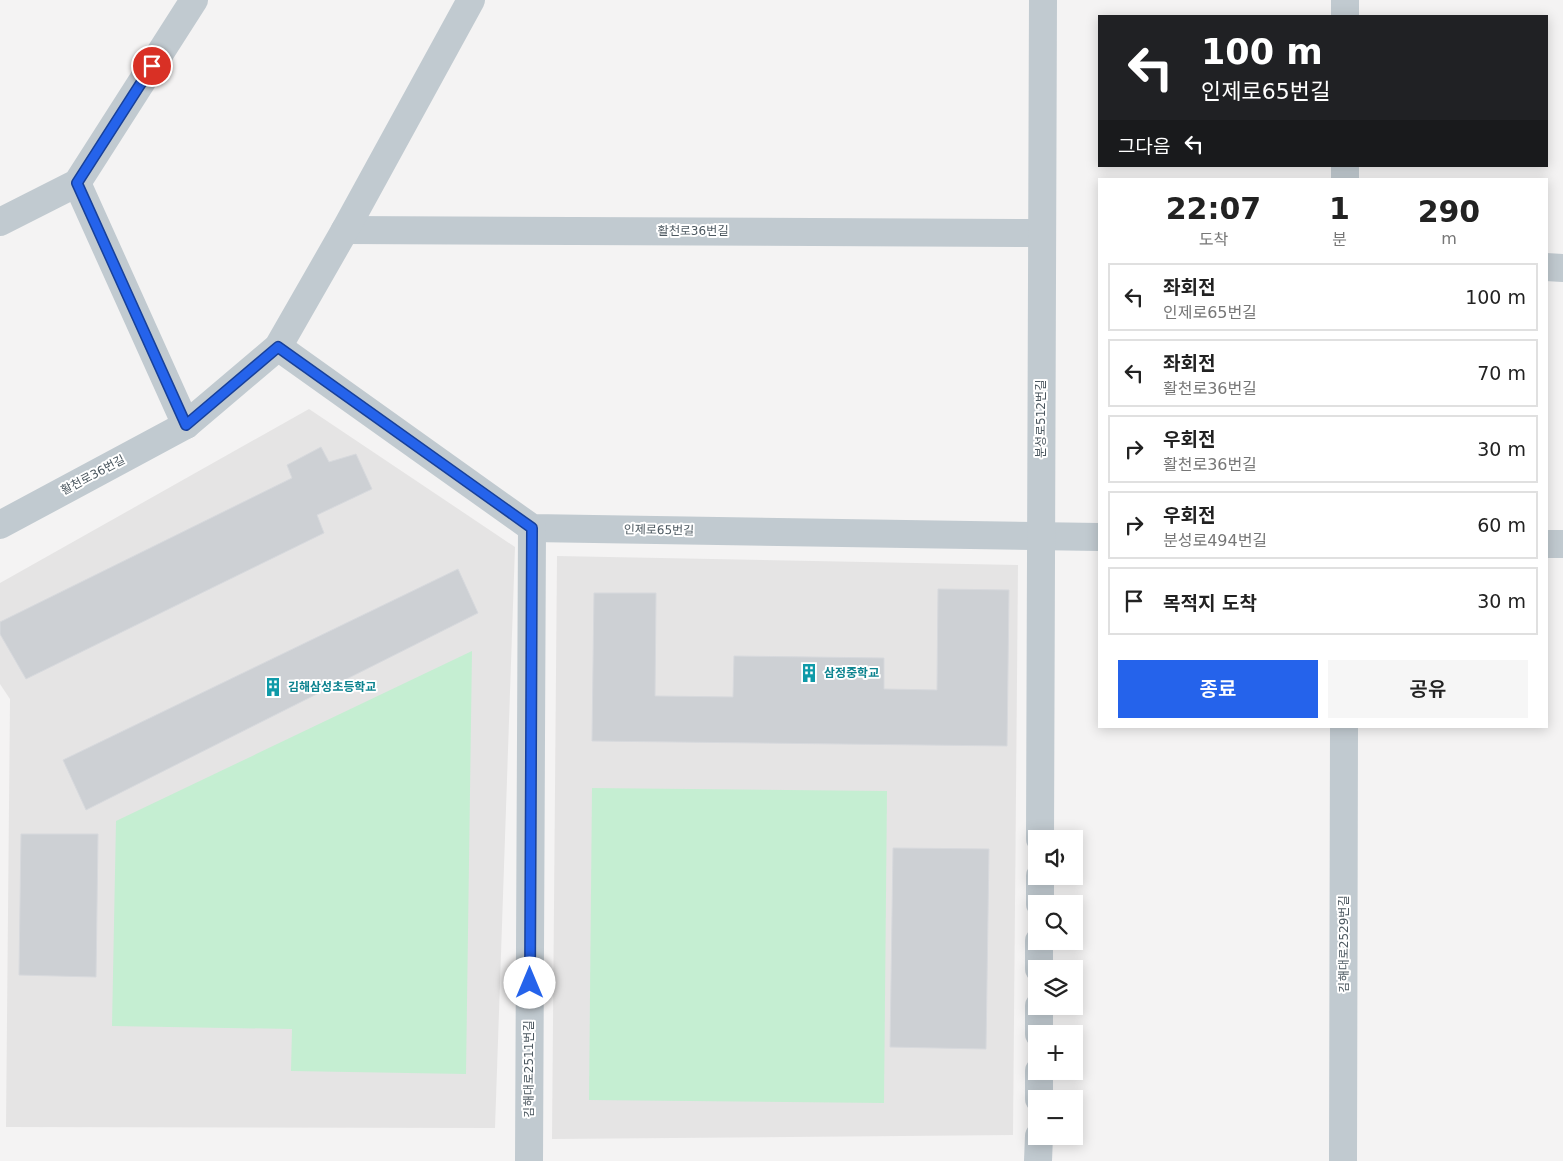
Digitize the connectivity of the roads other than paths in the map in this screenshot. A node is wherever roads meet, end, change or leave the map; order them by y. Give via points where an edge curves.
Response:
1 (194, 0) edge
2 (470, 0) edge
3 (1043, 0) edge
4 (1346, 0) edge
5 (1345, 15) edge
6 (77, 183) junction
7 (0, 222) edge
8 (345, 230) junction
9 (1042, 233) junction
10 (1548, 267) edge
11 (1563, 268) edge
12 (278, 347) junction
13 (186, 425) junction
14 (0, 525) edge
15 (532, 528) junction
16 (1041, 536) junction
17 (1098, 537) edge
18 (1548, 544) edge
19 (1563, 544) edge
20 (1344, 728) edge
21 (1040, 830) edge
22 (1039, 1145) edge
23 (529, 1161) edge
24 (1038, 1161) edge
25 (1343, 1161) edge

1 - 6 street
2 - 8 street, 활천로36번길
3 - 9 street, 분성로512번길
4 - 5 street
6 - 7 street
6 - 13 street
8 - 9 street, 활천로36번길
8 - 12 street, 활천로36번길
9 - 16 street, 분성로512번길
10 - 11 street
12 - 13 street, 활천로36번길
12 - 15 street
13 - 14 street, 활천로36번길
15 - 16 street, 인제로65번길
15 - 23 street, 김해대로2511번길
16 - 17 street, 인제로65번길
16 - 21 street, 분성로512번길
18 - 19 street
20 - 25 street, 김해대로2529번길
22 - 24 street

